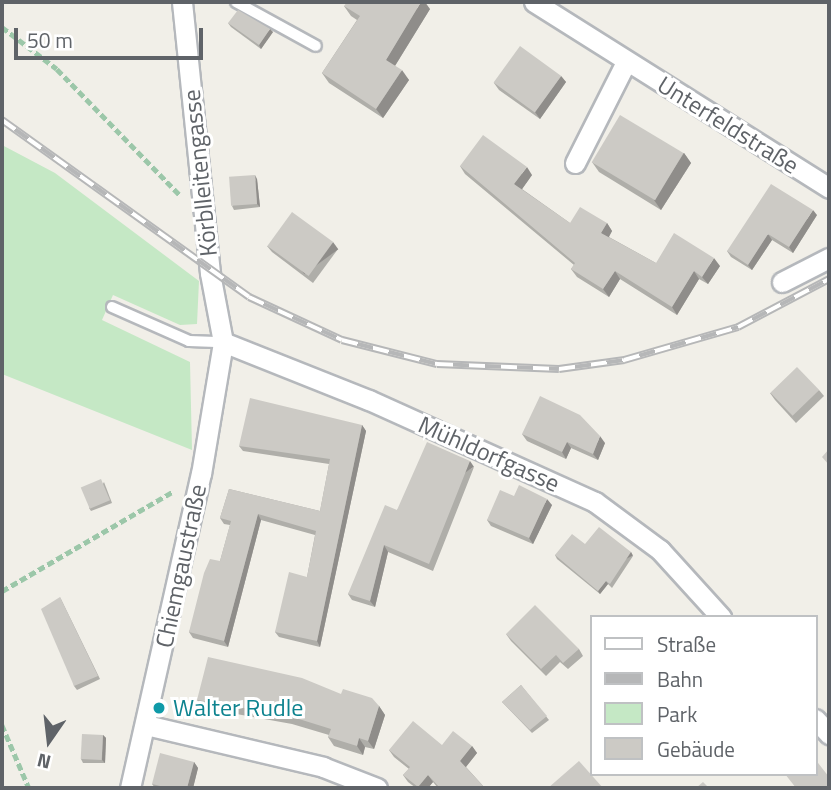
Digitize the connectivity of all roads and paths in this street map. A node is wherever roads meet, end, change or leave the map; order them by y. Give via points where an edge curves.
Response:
1 (182, 2) edge
2 (236, 2) edge
3 (534, 2) edge
4 (2, 27) edge
5 (316, 46) dead end
6 (626, 62) junction
7 (575, 163) dead end
8 (829, 188) edge
9 (205, 220) junction
10 (829, 258) edge
11 (782, 282) dead end
12 (112, 307) dead end
13 (223, 342) junction
14 (201, 474) junction
15 (2, 591) edge
16 (719, 615) edge
17 (817, 721) edge
18 (2, 725) edge
19 (146, 725) junction
20 (829, 734) edge
21 (29, 788) edge
22 (130, 788) edge
23 (377, 788) edge

1 - 9 street, Körblleitengasse
2 - 5 lane
3 - 6 street, Unterfeldstraße
4 - 9 path via 57,69
6 - 7 street
6 - 8 street, Unterfeldstraße
9 - 13 street, Körblleitengasse
10 - 11 street
12 - 13 lane via 189,341
13 - 14 street, Chiemgaustraße
13 - 16 street, Mühldorfgasse via 369,400 595,502 660,550
14 - 15 path
14 - 19 street, Chiemgaustraße
17 - 20 street
18 - 21 path
19 - 22 street, Chiemgaustraße
19 - 23 street via 323,766

